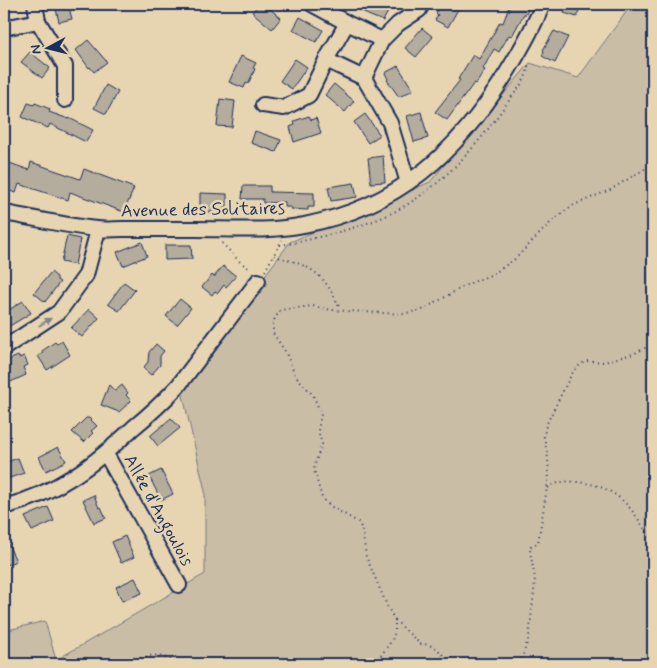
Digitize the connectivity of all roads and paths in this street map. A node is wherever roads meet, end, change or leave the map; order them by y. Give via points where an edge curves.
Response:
1 (34, 4) edge
2 (312, 4) edge
3 (422, 4) edge
4 (543, 4) edge
5 (38, 21) junction
6 (347, 23) junction
7 (4, 28) edge
8 (382, 40) junction
9 (326, 60) junction
10 (364, 78) junction
11 (65, 100) dead end
12 (263, 105) dead end
13 (653, 164) edge
14 (408, 183) junction
15 (4, 213) edge
16 (98, 230) junction
17 (222, 242) dead end
18 (280, 245) dead end
19 (274, 256) junction
20 (259, 277) junction
21 (341, 310) junction
22 (653, 344) edge
23 (4, 348) edge
24 (106, 454) junction
25 (548, 488) junction
26 (4, 507) edge
27 (653, 536) edge
28 (179, 585) dead end
29 (395, 620) junction
30 (138, 664) edge
31 (178, 664) edge
32 (375, 664) edge
33 (449, 664) edge
34 (520, 664) edge

1 - 5 street
2 - 6 street
3 - 8 street
4 - 14 street, Avenue des Solitaires via 528,37 471,125 434,164
5 - 7 street
5 - 11 street via 65,66
6 - 8 street
6 - 9 street
8 - 10 street
9 - 10 street
9 - 12 street via 309,95 284,108
10 - 14 street via 390,123
13 - 21 path via 610,190 574,205 554,219 515,259 434,304 407,314
14 - 16 street, Avenue des Solitaires via 356,211 302,226
15 - 16 street, Avenue des Solitaires
23 -> 16 street via 59,312 86,275
17 - 20 path
18 - 19 path
19 - 20 path
19 - 21 path via 298,262 312,270 334,293
20 - 24 street via 178,386
21 - 29 path via 307,306 280,310 273,333 295,375 310,391 320,409 318,431 322,444 314,470 322,498 360,525 366,556
22 - 25 path via 605,362 588,361 575,369 547,423 544,437 549,466
24 - 26 street via 51,489
24 - 28 street, Allée d'Angoulois
25 - 27 path via 563,480 597,484 613,492
25 - 34 path via 538,543 531,546 530,552 534,591 529,637
29 - 32 path via 392,640
29 - 33 path via 420,644 436,647
30 - 31 path via 153,656

